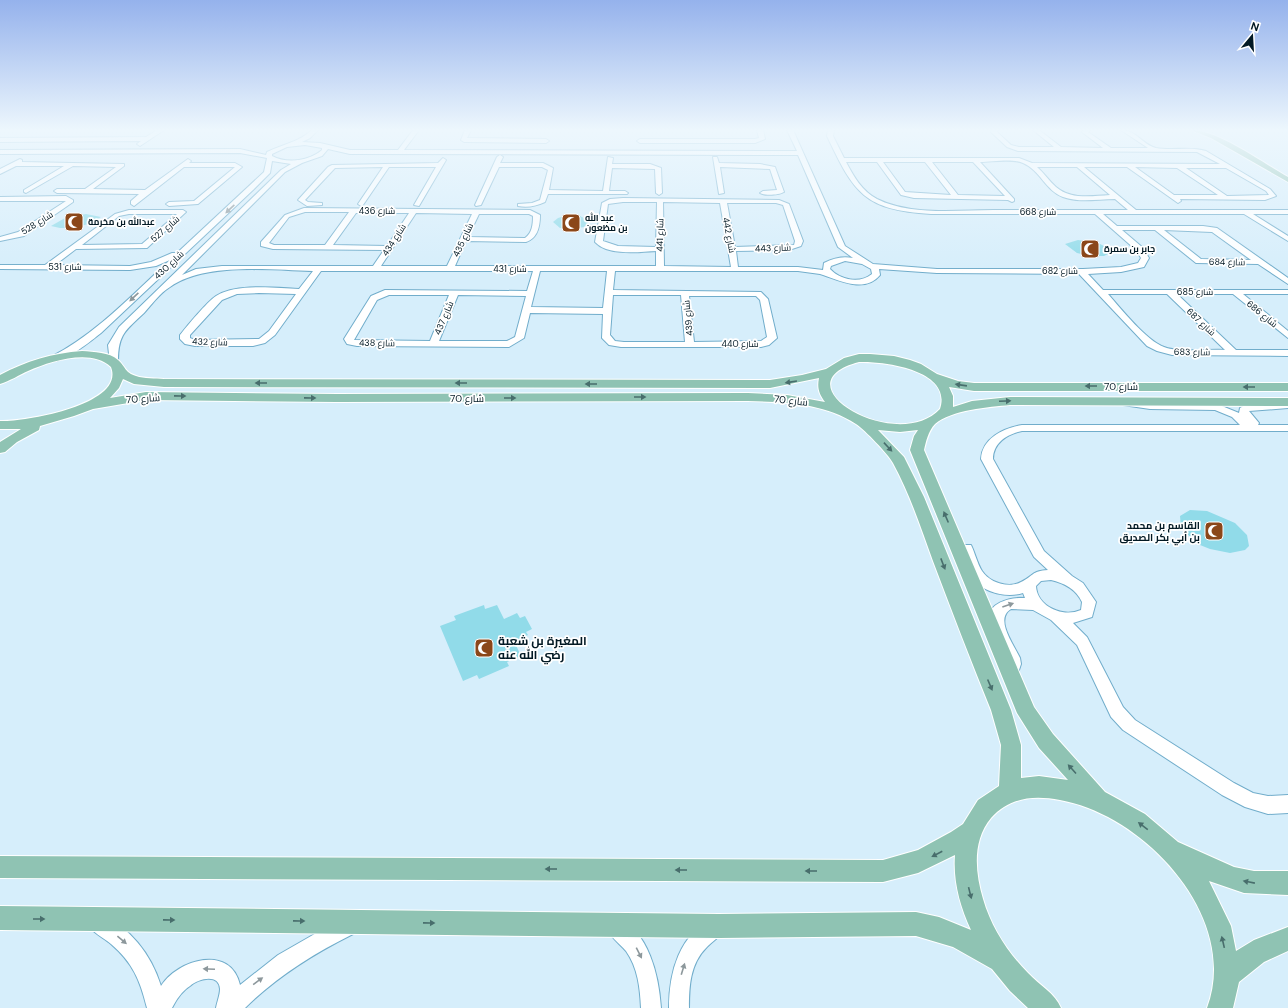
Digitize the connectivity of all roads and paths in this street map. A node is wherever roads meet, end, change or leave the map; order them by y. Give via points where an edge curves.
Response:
1 (50, 177) edge
2 (108, 177) edge
3 (166, 177) edge
4 (227, 177) edge
5 (263, 177) edge
6 (277, 177) edge
7 (322, 177) edge
8 (380, 177) edge
9 (433, 177) edge
10 (491, 177) edge
11 (550, 177) edge
12 (608, 177) edge
13 (659, 177) edge
14 (719, 177) edge
15 (776, 177) edge
16 (811, 177) edge
17 (852, 177) edge
18 (891, 177) edge
19 (940, 177) edge
20 (991, 177) edge
21 (1044, 177) edge
22 (1092, 177) edge
23 (1145, 177) edge
24 (1195, 177) edge
25 (1246, 177) edge
26 (26, 191) junction
27 (87, 191) junction
28 (0, 192) edge
29 (147, 192) junction
30 (546, 192) junction
31 (606, 192) junction
32 (758, 193) dead end
33 (660, 196) junction
34 (724, 196) junction
35 (956, 197) junction
36 (1116, 197) junction
37 (1173, 197) junction
38 (1225, 197) junction
39 (1010, 198) junction
40 (0, 199) edge
41 (13, 199) junction
42 (144, 204) dead end
43 (160, 204) dead end
44 (361, 204) junction
45 (0, 206) edge
46 (414, 208) junction
47 (477, 208) junction
48 (354, 211) junction
49 (1023, 212) junction
50 (1136, 212) junction
51 (1193, 212) junction
52 (1248, 212) junction
53 (1288, 212) edge
54 (1098, 213) junction
55 (1116, 228) junction
56 (1157, 228) junction
57 (1275, 230) junction
58 (1288, 230) edge
59 (0, 239) edge
60 (463, 239) junction
61 (1288, 239) edge
62 (74, 247) junction
63 (328, 247) junction
64 (842, 247) junction
65 (389, 248) junction
66 (659, 249) junction
67 (732, 249) junction
68 (184, 250) junction
69 (198, 255) junction
70 (833, 261) junction
71 (1260, 262) junction
72 (868, 264) junction
73 (0, 267) edge
74 (47, 267) junction
75 (130, 268) junction
76 (222, 268) junction
77 (319, 268) junction
78 (376, 268) junction
79 (450, 268) junction
80 (537, 269) junction
81 (611, 269) junction
82 (660, 269) junction
83 (735, 269) junction
84 (798, 269) junction
85 (905, 270) junction
86 (1081, 271) junction
87 (835, 277) junction
88 (874, 277) junction
89 (1288, 282) edge
90 (169, 284) junction
91 (146, 287) junction
92 (301, 292) junction
93 (455, 292) junction
94 (609, 292) junction
95 (1102, 292) junction
96 (1169, 292) junction
97 (1235, 292) junction
98 (1288, 292) edge
99 (685, 293) junction
100 (531, 294) junction
101 (527, 310) junction
102 (607, 310) junction
103 (1288, 335) edge
104 (433, 344) junction
105 (690, 344) junction
106 (1233, 352) junction
107 (1288, 353) edge
108 (54, 358) junction
109 (34, 364) junction
110 (116, 367) junction
111 (0, 371) edge
112 (828, 372) junction
113 (932, 377) junction
114 (0, 380) edge
115 (1288, 387) edge
116 (1114, 401) junction
117 (1288, 402) edge
118 (1288, 405) edge
119 (86, 406) junction
120 (853, 417) junction
121 (936, 419) junction
122 (51, 420) junction
123 (0, 425) edge
124 (1254, 428) junction
125 (1288, 428) edge
126 (0, 449) edge
127 (954, 536) junction
128 (1039, 554) junction
129 (1067, 579) junction
130 (1034, 580) junction
131 (1038, 605) junction
132 (1056, 616) junction
133 (1082, 617) junction
134 (1082, 641) junction
135 (1011, 675) junction
136 (1009, 792) junction
137 (1098, 798) junction
138 (1288, 804) edge
139 (970, 832) junction
140 (1169, 848) junction
141 (0, 867) edge
142 (1288, 883) edge
143 (0, 918) edge
144 (89, 919) junction
145 (356, 922) junction
146 (613, 925) junction
147 (719, 926) junction
148 (1288, 938) edge
149 (1001, 960) junction
150 (1227, 975) junction
151 (157, 1008) edge
152 (161, 1008) edge
153 (226, 1008) edge
154 (230, 1008) edge
155 (650, 1008) edge
156 (679, 1008) edge
157 (1048, 1008) edge
158 (1220, 1008) edge

1 - 26 street
2 - 27 street
3 - 29 street
4 - 43 street via 196,203
5 -> 68 street, شارع 430
6 - 69 street, شارع 430
7 - 44 street via 301,200 313,204
8 - 44 street
9 - 46 street, شارع 434
10 - 47 street, شارع 435
11 - 30 street
12 - 31 street
13 - 33 street, شارع 441
14 - 34 street, شارع 442
15 - 32 street via 781,192
16 - 64 street
17 - 49 street, شارع 668 via 863,192 892,206 927,212
18 - 35 street via 903,194
19 - 35 street
20 - 39 street
21 - 36 street via 1064,195
22 - 36 street
23 - 37 street
24 - 38 street
25 - 38 street via 1273,196
26 - 27 street
26 - 28 street
27 - 29 street
29 - 42 street via 134,204
30 - 31 street
30 - 47 street via 543,201 537,204
31 - 33 street
33 - 34 street, شارع 443
33 - 66 street, شارع 441
33 - 66 street, شارع 443 via 605,203 599,242 610,248
34 - 67 street, شارع 442
34 - 67 street, شارع 443 via 786,204 799,241 794,248
35 - 39 street
36 - 50 street
37 - 38 street
37 - 51 street
39 - 49 street
40 - 41 street, شارع 528
41 - 45 street
41 - 59 street, شارع 528 via 66,198 71,201 21,234
44 - 46 street
46 - 47 street, شارع 436
46 - 48 street, شارع 436
46 - 65 street, شارع 434
47 - 60 street, شارع 435
47 - 60 street, شارع 436 via 536,214 538,216 534,233 526,240
48 - 63 street
48 - 63 street, شارع 436 via 295,212 287,216 264,244 272,247
49 - 54 street, شارع 668
50 - 51 street, شارع 668
50 - 54 street, شارع 668
51 - 52 street, شارع 668
52 - 53 street, شارع 668
52 - 57 street
54 - 55 street, شارع 682
55 - 56 street
55 - 86 street, شارع 682 via 1144,255 1141,265 1130,269
56 - 71 street via 1214,230
56 - 71 street, شارع 684 via 1200,260
57 - 58 street
57 - 61 street
60 - 79 street, شارع 435
62 - 62 street, شارع 527 via 123,212 183,212 144,246
62 - 74 street, شارع 527
63 - 65 street, شارع 436
64 - 70 street via 838,257
64 - 72 street
65 - 78 street, شارع 434
66 - 82 street, شارع 441
67 - 83 street, شارع 442
68 - 75 street, شارع 531 via 153,264
68 - 91 street, شارع 430
69 - 76 street, شارع 431 via 200,261 206,265
69 - 90 street, شارع 430
70 - 72 street, شارع 682 via 845,259
70 - 84 street, شارع 431
70 - 87 street via 826,269
71 - 89 street
72 - 85 street, شارع 682
72 - 88 street via 876,272
73 - 74 street, شارع 531
74 - 75 street, شارع 531
75 - 91 street, شارع 531 via 146,274
76 - 77 street, شارع 431
76 - 90 street, شارع 431 via 196,272
77 - 78 street, شارع 431
77 - 92 street, شارع 432
78 - 79 street, شارع 431
79 - 80 street, شارع 431
80 - 81 street, شارع 431
80 - 100 street, شارع 438
81 - 82 street, شارع 431
81 - 94 street, شارع 440
82 - 83 street, شارع 431
83 - 84 street, شارع 431
84 - 87 street, شارع 431
85 - 86 street, شارع 682
85 - 88 street, شارع 682
86 - 95 street, شارع 683
87 - 88 street, شارع 682 via 857,281
90 - 110 street, شارع 430 via 122,329 113,345
91 -> 108 street, شارع 430 via 86,342
92 - 92 street, شارع 432 via 272,333 262,341 194,343 185,339 185,335 219,298 226,294 241,291
93 - 100 street, شارع 438
93 - 104 street, شارع 437
93 - 104 street, شارع 438 via 380,294 374,298 349,339 350,342 357,343
94 - 99 street, شارع 440
94 - 102 street, شارع 440
95 - 96 street, شارع 685
95 - 106 street, شارع 683 via 1150,344 1160,349 1172,352
96 - 97 street, شارع 685
96 - 106 street, شارع 687
97 - 98 street, شارع 685
97 - 103 street, شارع 686
99 - 105 street, شارع 439
99 - 105 street, شارع 440 via 758,294 764,299 772,338 761,344
100 - 101 street, شارع 438
101 - 102 street
101 - 104 street, شارع 438 via 519,338 515,342
102 - 105 street, شارع 440 via 605,335 606,340 610,342 624,345
106 - 107 street, شارع 683
108 - 109 main road, شارع 70
108 - 110 main road, شارع 70 via 89,355
109 - 111 main road
109 - 114 main road
112 -> 110 main road, شارع 70 via 796,381 770,384 164,383 134,380
110 - 119 main road via 116,381 108,391
112 - 113 main road, شارع 70 via 844,362 859,358 876,358 906,364
112 - 120 main road via 824,381 825,392 833,404
115 -> 113 main road, شارع 70 via 974,387 948,383
113 - 121 main road via 946,392 948,401 946,409
116 - 117 main road, شارع 70
121 -> 116 main road, شارع 70 via 972,405 990,402
116 - 124 street via 1150,406 1217,407 1236,415
118 - 124 street via 1247,407 1244,410 1245,414
119 -> 120 main road, شارع 70 via 146,396 748,397 810,401
119 - 122 main road
120 - 121 main road, شارع 70 via 897,428 915,426
120 -> 136 main road via 890,448 899,460 917,497 1001,710 1011,745
127 -> 121 main road via 917,450 921,436
122 - 123 main road via 25,425
122 - 126 main road via 24,432
124 - 125 street
124 - 128 street via 1022,428 1008,431 989,447 987,459
127 - 130 street via 965,547 978,576 984,581 998,588 1012,590
127 - 135 main road
128 - 129 street
128 - 130 street via 1040,562
129 - 130 street via 1051,575
129 - 133 street via 1082,589 1089,602 1087,613
130 - 131 street via 1030,594
131 - 132 street
135 -> 131 street via 1013,658 996,622 996,615 1010,603
132 - 133 street
132 - 134 street
133 - 134 street
134 - 138 street via 1117,712 1129,725 1251,801 1268,805
137 -> 135 main road via 1046,741 1027,713
136 - 137 main road via 1030,787 1059,787
136 - 139 main road via 992,802 979,815
140 -> 137 main road via 1140,823
139 -> 141 main road via 922,861 883,872
139 -> 149 main road via 965,869 969,891 986,937
142 -> 140 main road via 1254,883 1226,876 1197,864
150 -> 140 main road via 1224,942 1212,908 1193,877
143 -> 144 main road
144 -> 145 main road
144 -> 151 street via 106,927 134,950 151,980
145 -> 146 main road
154 -> 145 street via 252,985 290,957
146 - 147 main road
146 -> 155 street via 633,943 644,963 649,981
147 - 149 main road via 916,924 959,935
156 -> 147 street via 681,978 686,961 694,946
148 - 150 main road via 1265,947 1245,959
149 - 157 main road via 1023,986
150 - 158 main road via 1226,992
153 -> 152 street via 230,989 227,978 220,970 210,967 197,969 185,976 173,987

